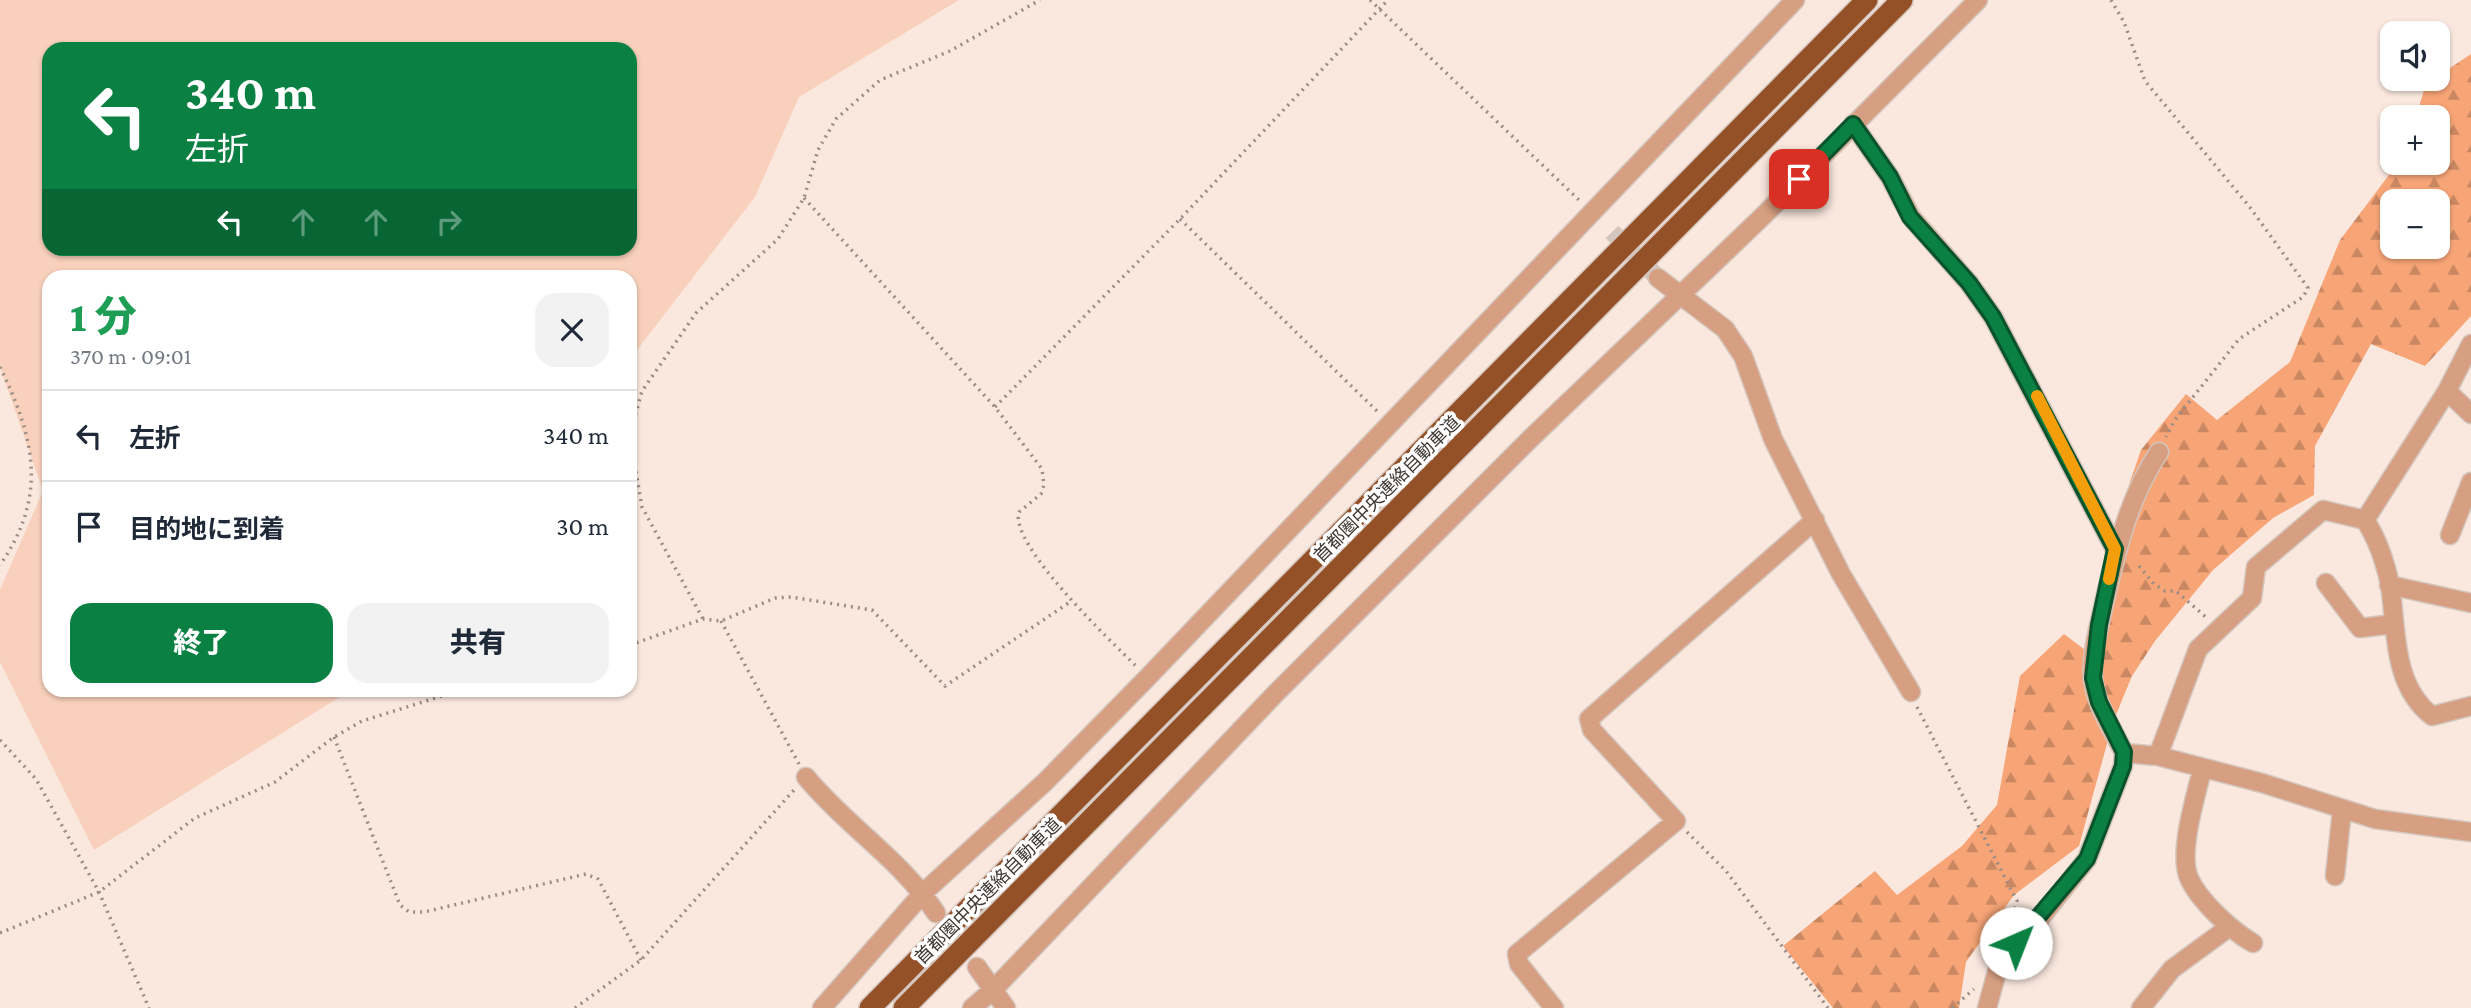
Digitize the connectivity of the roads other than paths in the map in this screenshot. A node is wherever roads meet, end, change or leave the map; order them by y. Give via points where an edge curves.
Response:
1 (1795, 0) edge
2 (1867, 0) edge
3 (1902, 0) edge
4 (1978, 0) edge
5 (1853, 124) junction
6 (1658, 278) tunnel mouth
7 (1681, 293) junction
8 (2471, 344) edge
9 (2446, 391) junction
10 (2471, 414) edge
11 (2159, 452) road end
12 (2471, 482) edge
13 (1815, 520) junction
14 (2365, 520) junction
15 (2450, 535) dead end
16 (2115, 549) junction
17 (2326, 583) dead end
18 (2389, 584) junction
19 (2471, 603) edge
20 (2394, 624) junction
21 (1911, 692) road end
22 (2471, 706) edge
23 (2124, 752) junction
24 (2158, 757) junction
25 (2202, 770) junction
26 (806, 777) road end
27 (2342, 810) junction
28 (2471, 832) edge
29 (2335, 876) dead end
30 (923, 893) junction
31 (936, 913) dead end
32 (2228, 928) junction
33 (2253, 943) dead end
34 (976, 967) dead end
35 (993, 990) junction
36 (1549, 1006) edge
37 (822, 1008) edge
38 (870, 1008) edge
39 (904, 1008) edge
40 (972, 1008) edge
41 (1006, 1008) edge
42 (1987, 1008) edge
43 (2141, 1008) edge

1 - 30 street via 1148,677 1045,782
2 - 38 highway, 首都圏中央連絡自動車道
3 - 39 highway, 首都圏中央連絡自動車道
4 - 5 street
5 - 7 street
5 - 16 street via 1890,177 1910,217 1993,317
6 - 7 street
7 - 13 street via 1725,329 1743,355 1773,439
7 - 35 street via 1276,693
8 - 9 street
9 - 10 street
9 - 14 street
11 - 16 street via 2139,483
12 - 15 street
13 - 21 street via 1841,574
13 - 36 street via 1589,719 1591,730 1676,821 1517,954
14 - 18 street via 2379,542
14 - 24 street via 2323,510 2256,567 2252,598 2198,649
16 - 23 street via 2093,678 2099,702
17 - 20 street via 2360,628
18 - 19 street
18 - 20 street
20 - 22 street via 2401,670 2418,705 2431,716
23 - 24 street
23 - 42 street via 2123,766 2087,859 2031,930 2001,957
24 - 25 street
25 - 27 street via 2262,783
25 - 32 street via 2187,828 2188,877
26 - 30 street via 830,806 882,849
27 - 28 street
27 - 29 street
30 - 31 street
30 - 37 street
32 - 33 street
32 - 43 street via 2172,970
34 - 35 street
35 - 40 street
35 - 41 street

